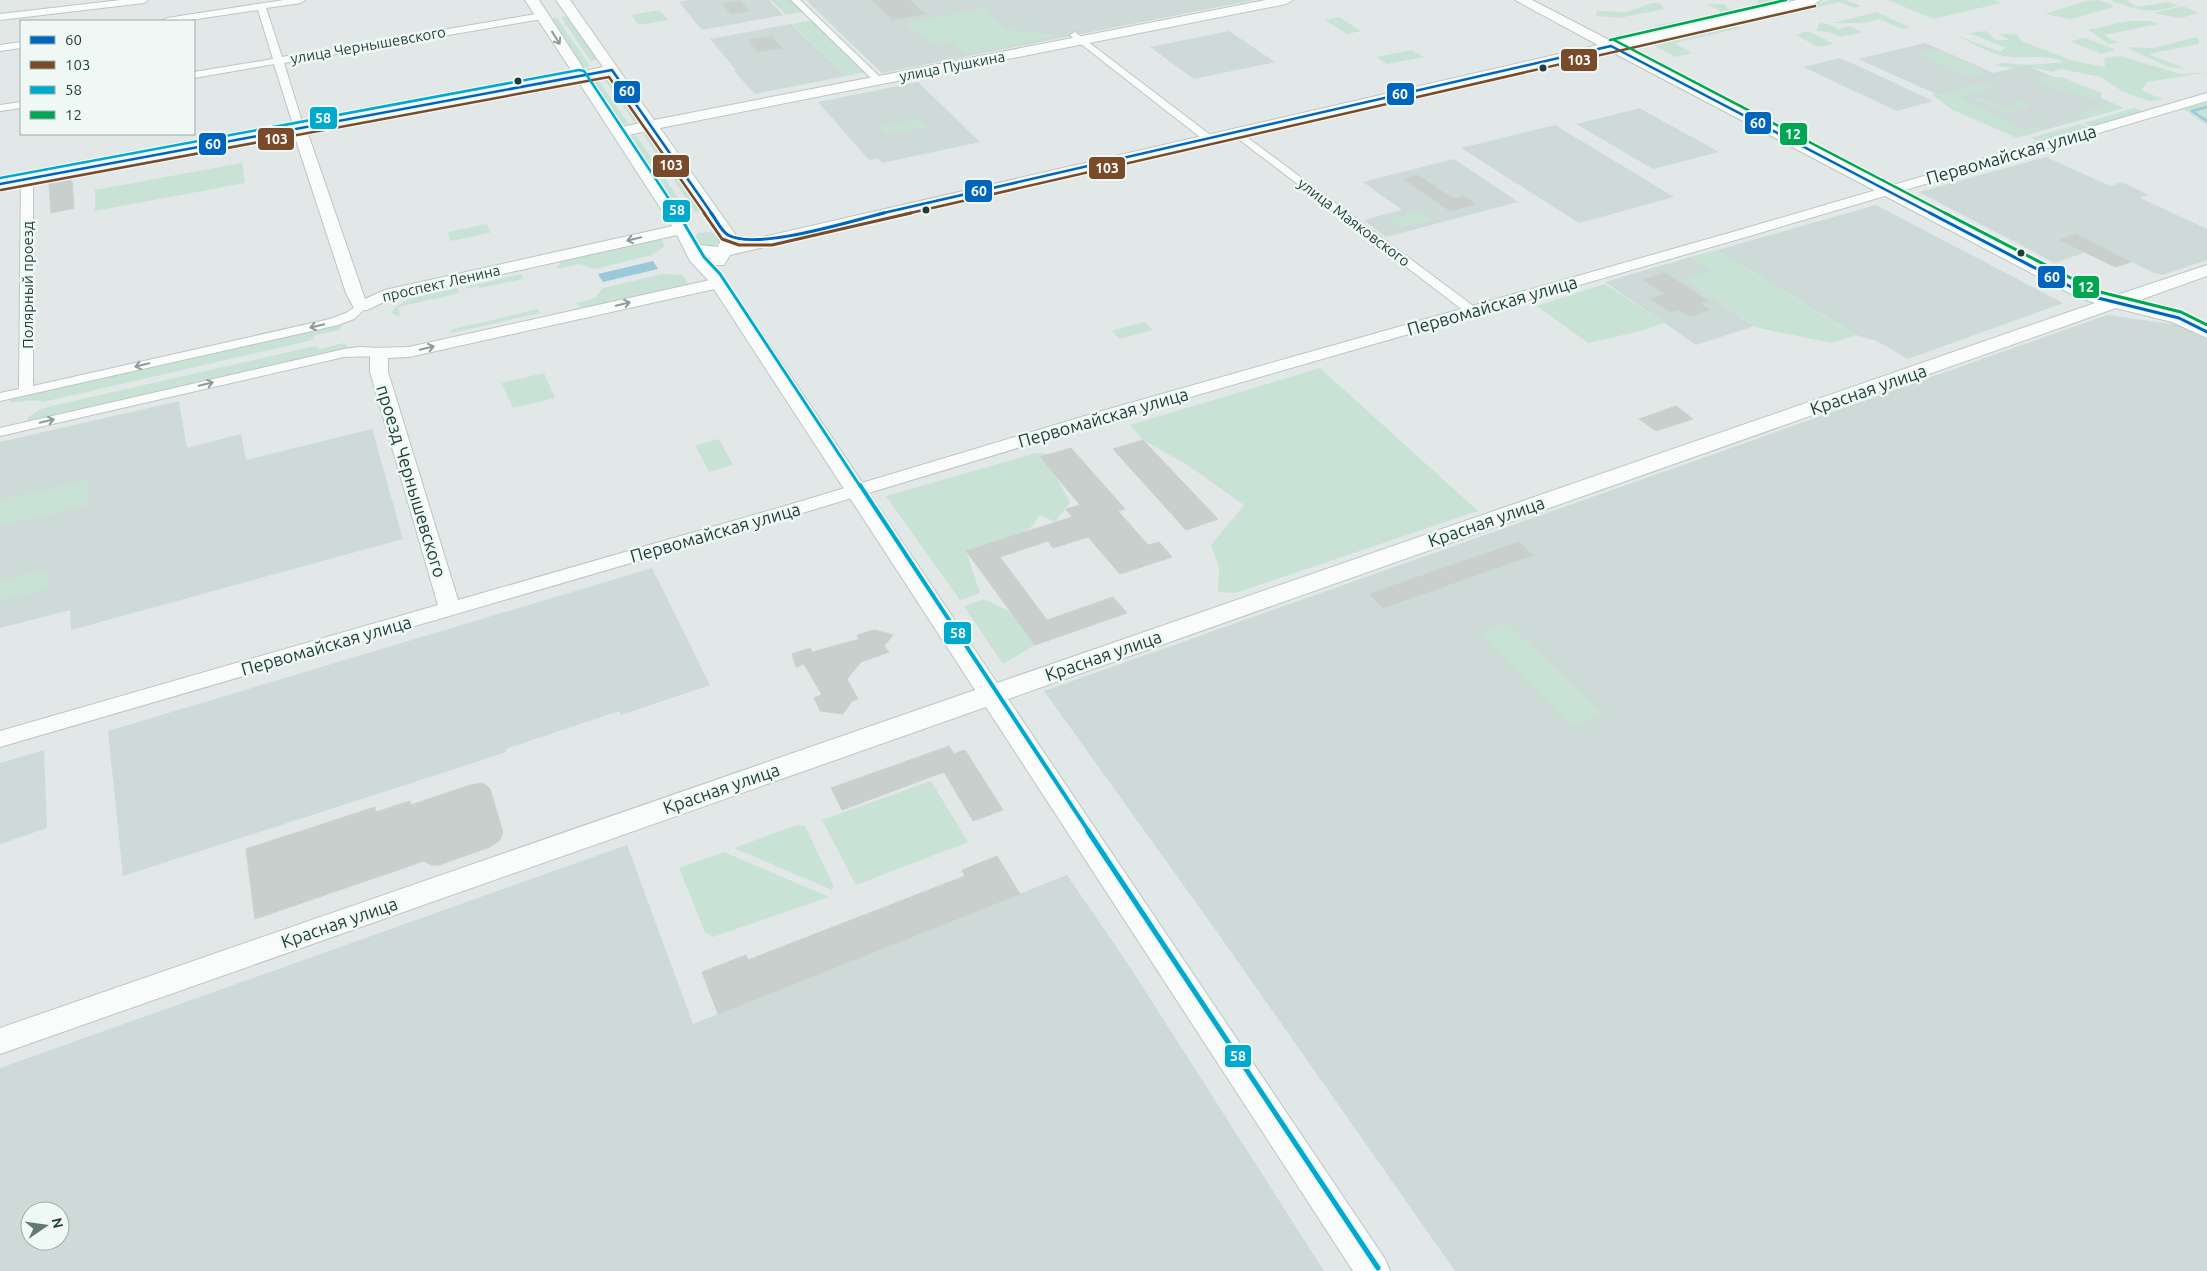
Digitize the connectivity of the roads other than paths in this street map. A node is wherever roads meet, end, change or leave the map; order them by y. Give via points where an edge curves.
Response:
1 (144, 0) edge
2 (301, 0) edge
3 (532, 0) edge
4 (563, 0) edge
5 (794, 0) edge
6 (1286, 0) edge
7 (1522, 0) edge
8 (1814, 0) edge
9 (261, 6) junction
10 (542, 16) junction
11 (0, 17) edge
12 (173, 20) edge
13 (1078, 38) junction
14 (20, 45) edge
15 (1611, 46) junction
16 (0, 48) edge
17 (278, 60) junction
18 (612, 70) junction
19 (195, 75) edge
20 (580, 76) junction
21 (878, 80) junction
22 (2207, 97) edge
23 (20, 105) edge
24 (0, 108) edge
25 (651, 125) junction
26 (299, 128) junction
27 (618, 132) junction
28 (1236, 132) junction
29 (1209, 138) junction
30 (28, 178) junction
31 (0, 184) edge
32 (1887, 191) junction
33 (686, 238) junction
34 (725, 242) junction
35 (2207, 270) edge
36 (717, 280) junction
37 (2148, 290) junction
38 (2114, 302) junction
39 (361, 306) junction
40 (1472, 311) junction
41 (2179, 318) junction
42 (2207, 332) edge
43 (379, 352) junction
44 (26, 391) junction
45 (0, 397) edge
46 (0, 432) edge
47 (855, 491) junction
48 (450, 609) junction
49 (992, 693) junction
50 (0, 739) edge
51 (0, 1041) edge
52 (1373, 1271) edge

1 - 11 street
2 - 9 street
3 - 10 main road
4 - 18 main road
5 - 21 street
6 - 13 main road, улица Пушкина
7 - 15 main road
8 - 15 main road, проспект Ленина
9 - 12 street
9 - 17 street
10 - 17 street, улица Чернышевского
10 -> 20 main road
13 - 21 main road, улица Пушкина
13 - 29 street
14 - 16 street
15 - 28 main road, проспект Ленина
15 - 32 main road
17 - 19 street, улица Чернышевского
17 - 26 street
18 - 20 main road
18 - 25 main road
20 - 26 main road
20 - 27 main road
21 - 25 main road, улица Пушкина
22 - 32 street, Первомайская улица
23 - 24 street
25 - 27 main road, улица Пушкина
25 - 34 main road
26 - 30 main road
26 - 39 street
27 - 33 main road
28 - 29 main road, проспект Ленина
28 - 40 street, улица Маяковского
29 - 34 main road, проспект Ленина via 771,239
30 - 31 main road
30 - 44 street, Полярный проезд
32 - 38 main road via 2079,291
32 - 40 street, Первомайская улица
33 - 34 main road via 698,230 709,228
33 - 34 main road, проспект Ленина via 696,251 707,253
33 - 36 main road
33 -> 39 street, проспект Ленина via 385,295
34 - 36 main road via 716,265
35 - 37 main road, Красная улица
43 -> 36 street via 410,352
36 - 47 main road
37 - 38 main road, Красная улица
37 - 41 main road
38 - 41 main road
38 - 49 main road, Красная улица
39 -> 44 street, проспект Ленина via 350,316 334,322
40 - 47 street, Первомайская улица
41 - 42 main road
46 -> 43 street via 344,353 360,350
43 - 48 street, проезд Чернышевского via 379,372
44 - 45 street, проспект Ленина
47 - 48 street, Первомайская улица
47 - 49 main road
48 - 50 street, Первомайская улица
49 - 51 main road, Красная улица
49 - 52 main road

